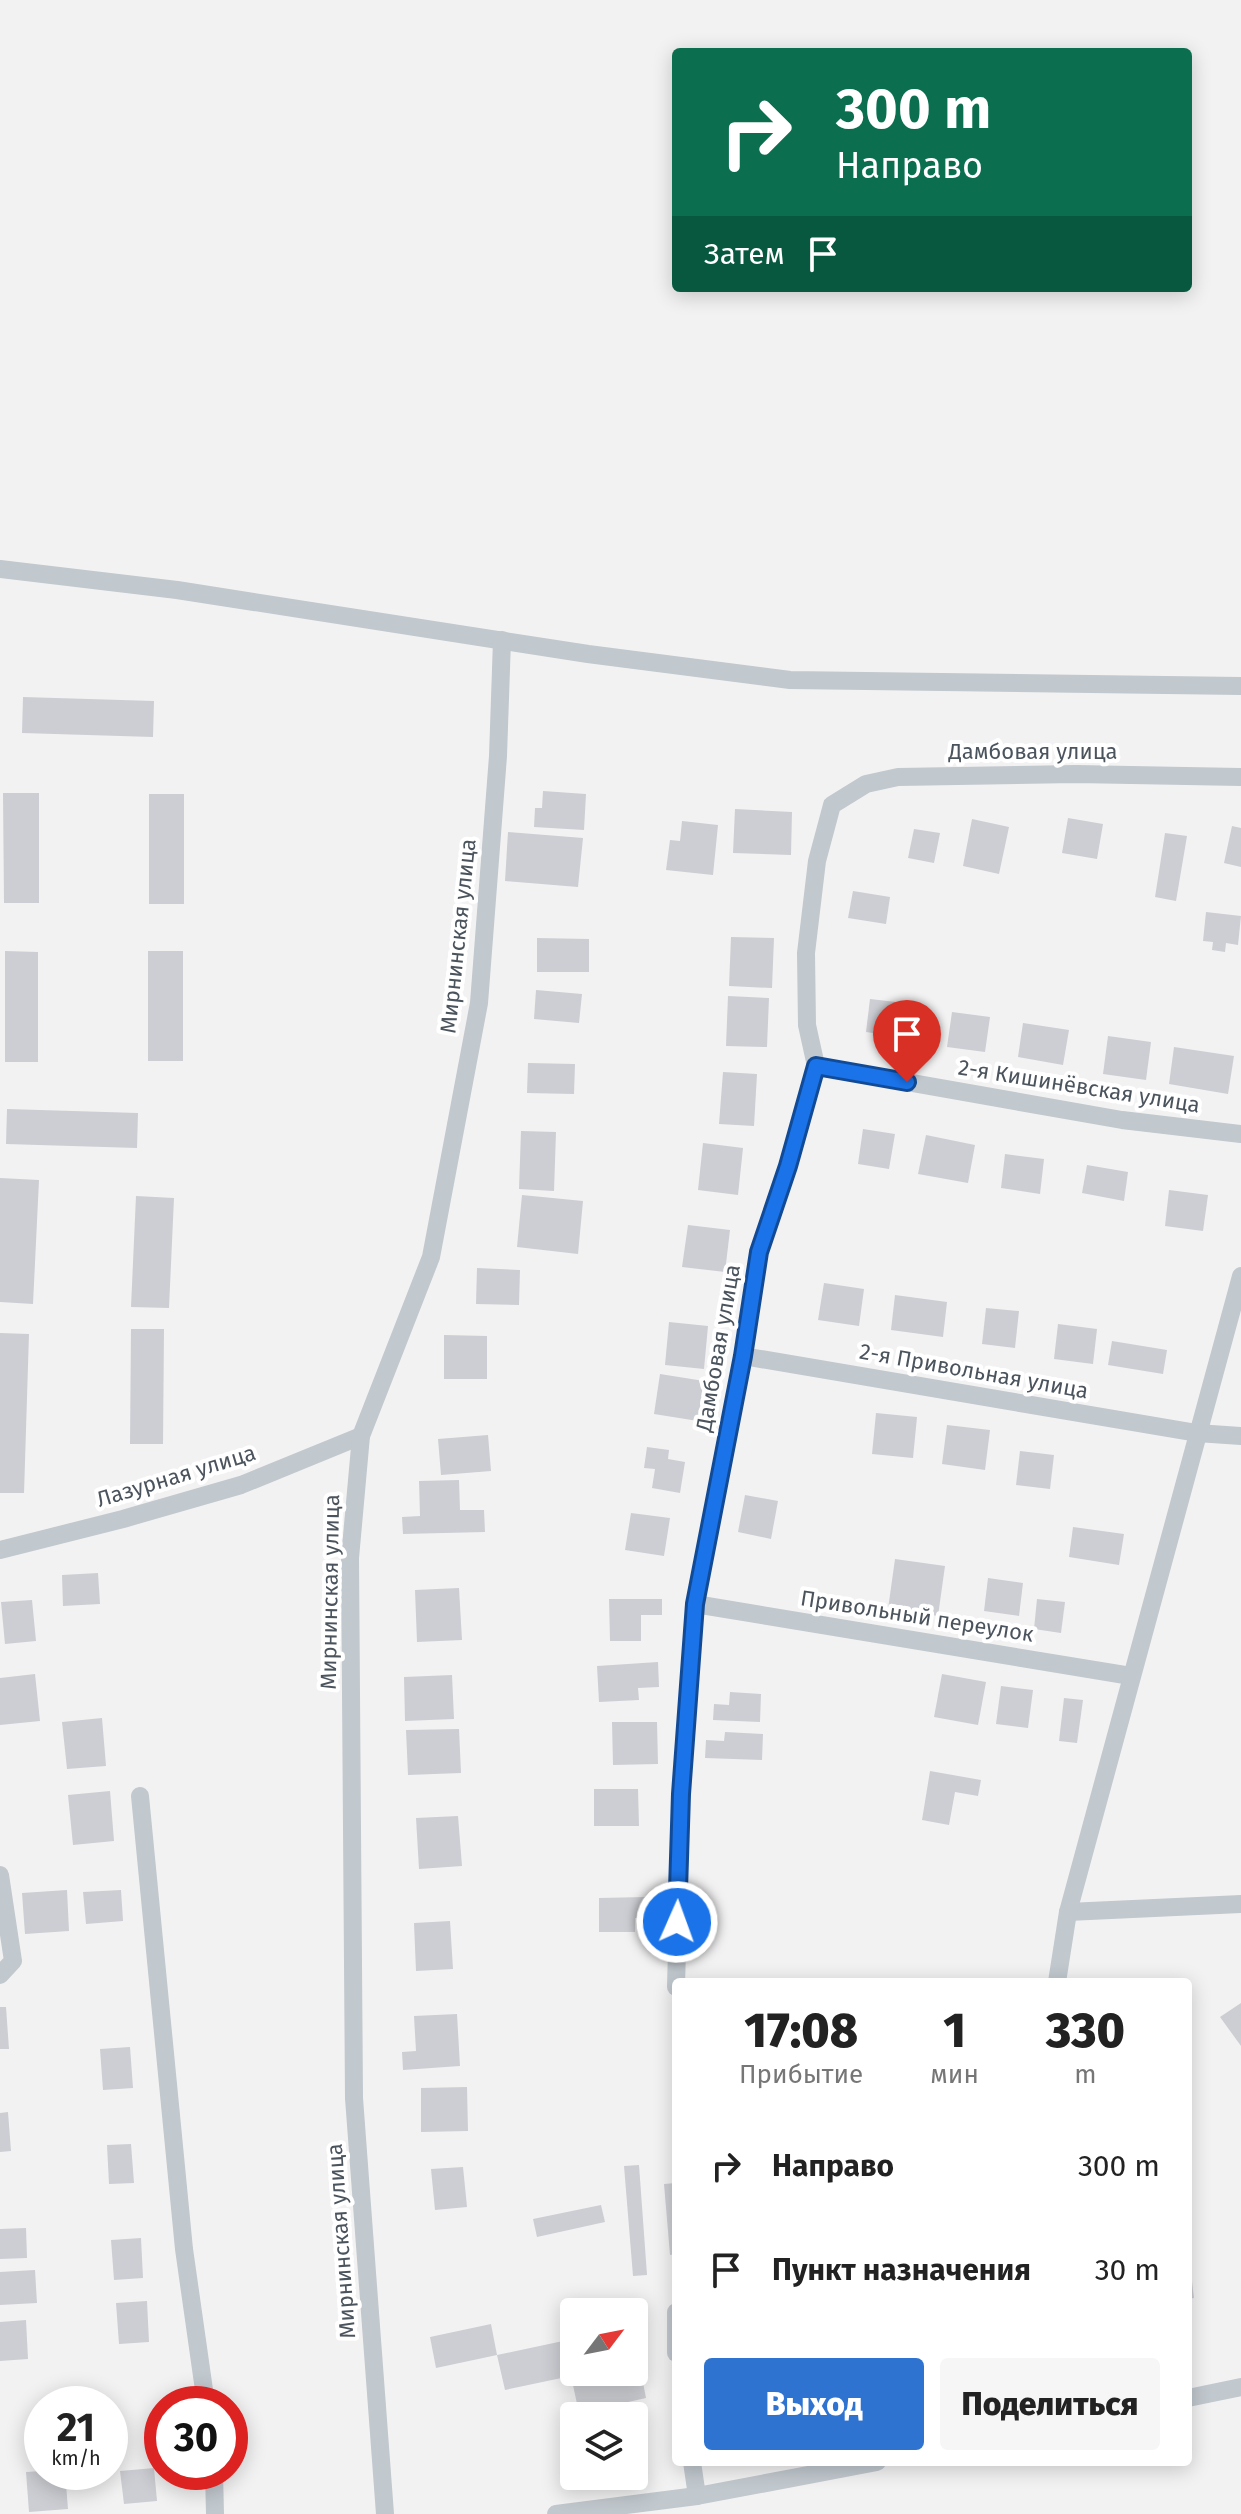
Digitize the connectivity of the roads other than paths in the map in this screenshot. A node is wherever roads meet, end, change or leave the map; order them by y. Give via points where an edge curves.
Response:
1 (0, 569) edge
2 (502, 640) junction
3 (1241, 686) edge
4 (1241, 777) edge
5 (816, 1066) junction
6 (1241, 1134) edge
7 (1241, 1276) edge
8 (743, 1356) junction
9 (1197, 1433) junction
10 (361, 1436) junction
11 (1241, 1436) edge
12 (0, 1550) edge
13 (695, 1604) junction
14 (1131, 1676) junction
15 (140, 1796) dead end
16 (0, 1875) edge
17 (1241, 1904) edge
18 (1068, 1912) junction
19 (0, 1975) edge
20 (676, 1978) edge
21 (1058, 1978) edge
22 (203, 2386) edge
23 (1241, 2387) edge
24 (1192, 2397) edge
25 (693, 2466) edge
26 (856, 2466) edge
27 (214, 2490) edge
28 (697, 2496) junction
29 (215, 2514) edge
30 (385, 2514) edge
31 (556, 2514) edge

1 - 2 street
2 - 3 street via 790,680
2 - 10 street, Мирнинская улица via 479,1003 431,1257
4 - 5 street, Дамбовая улица via 898,777 866,784 832,805 817,861 806,953 807,1025
5 - 6 street, 2-я Кишинёвская улица via 1122,1120
5 - 8 street, Дамбовая улица via 759,1252
7 - 9 street
8 - 9 street, 2-я Привольная улица
8 - 13 street, Дамбовая улица
9 - 11 street, 2-я Привольная улица
9 - 14 street
10 - 12 street, Лазурная улица via 241,1485
10 - 30 street, Мирнинская улица via 350,1558 354,2098
13 - 14 street, Привольный переулок
13 - 20 street, Дамбовая улица via 681,1794
14 - 18 street
15 - 22 street via 184,2249
16 - 19 street via 13,1961
17 - 18 street
18 - 21 street
23 - 24 street
25 - 28 street
26 - 28 street
27 - 29 street
28 - 31 street

